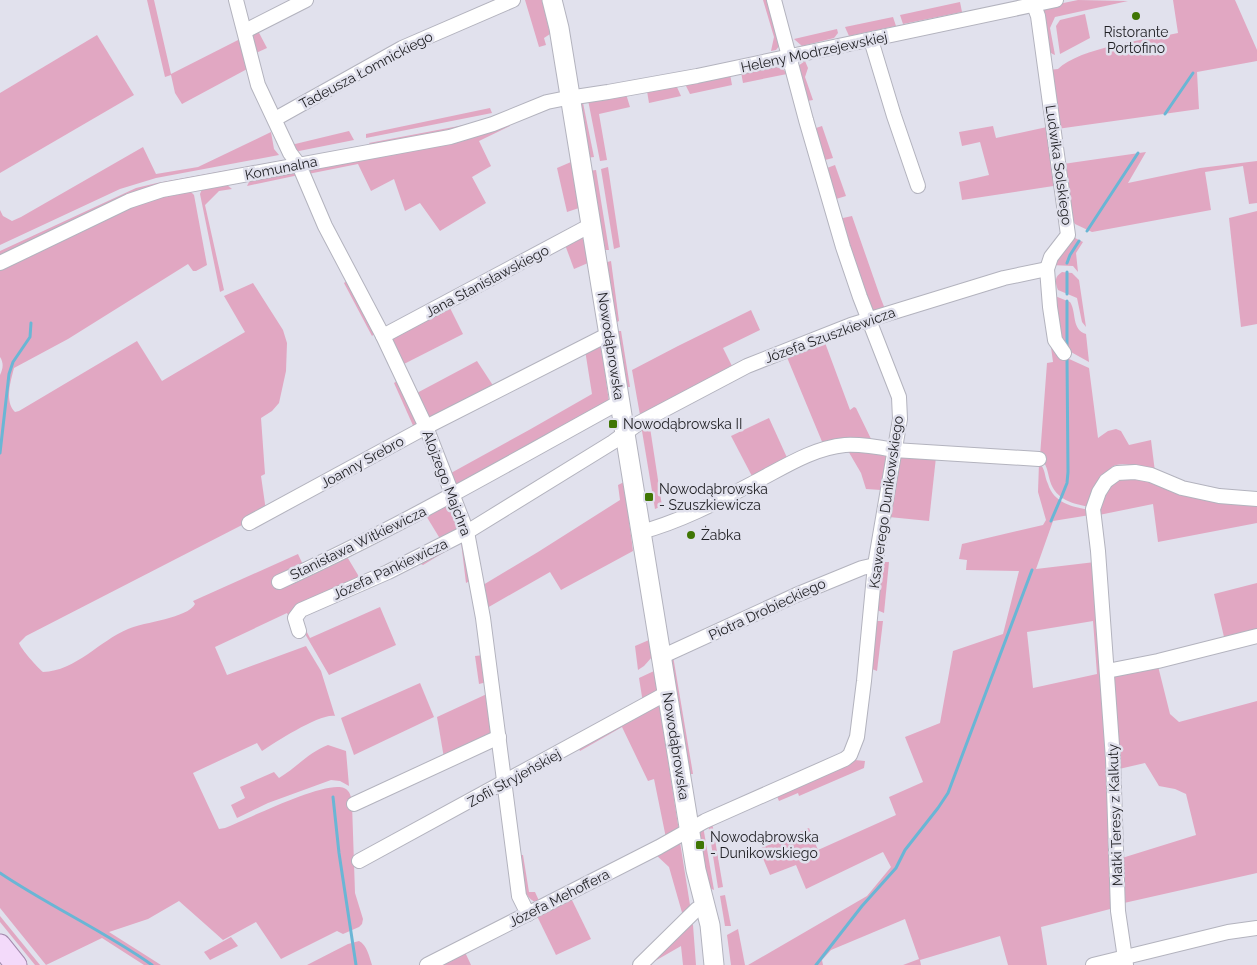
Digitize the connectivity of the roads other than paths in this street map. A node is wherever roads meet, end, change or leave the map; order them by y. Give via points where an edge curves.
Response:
1 (236, 0) edge
2 (306, 0) edge
3 (513, 0) edge
4 (552, 0) edge
5 (774, 0) edge
6 (1056, 0) edge
7 (1032, 3) edge
8 (245, 31) junction
9 (870, 40) junction
10 (789, 57) junction
11 (570, 97) junction
12 (275, 119) junction
13 (299, 165) junction
14 (918, 186) dead end
15 (591, 225) junction
16 (0, 263) edge
17 (1047, 268) junction
18 (869, 320) junction
19 (609, 334) junction
20 (383, 336) junction
21 (1064, 353) dead end
22 (620, 402) junction
23 (426, 427) junction
24 (625, 432) junction
25 (894, 450) junction
26 (1039, 458) dead end
27 (453, 495) junction
28 (1257, 499) edge
29 (249, 523) dead end
30 (467, 532) junction
31 (641, 532) junction
32 (875, 565) junction
33 (279, 582) dead end
34 (299, 631) dead end
35 (1257, 636) edge
36 (661, 657) junction
37 (1107, 671) junction
38 (667, 693) junction
39 (499, 737) junction
40 (505, 782) junction
41 (354, 804) dead end
42 (690, 830) junction
43 (359, 861) dead end
44 (696, 870) junction
45 (697, 909) junction
46 (528, 914) junction
47 (1257, 928) edge
48 (0, 946) edge
49 (1125, 961) edge
50 (16, 965) edge
51 (427, 965) edge
52 (640, 965) edge
53 (702, 965) edge
54 (714, 965) edge
55 (1093, 965) edge

1 - 8 street, Alojzego Majchra
2 - 8 street
3 - 12 street, Tadeusza Łomnickiego via 402,48
4 - 11 street, Nowodąbrowska
5 - 10 street, Ksawerego Dunikowskiego
6 - 7 street, Heleny Modrzejewskiej
7 - 9 street, Heleny Modrzejewskiej
7 - 17 street, Ludwika Solskiego via 1038,16 1068,235 1051,257
8 - 12 street, Alojzego Majchra via 258,85
9 - 10 street, Heleny Modrzejewskiej
9 - 14 street
10 - 11 street, Heleny Modrzejewskiej
10 - 18 street, Ksawerego Dunikowskiego via 843,247
11 - 13 street, Komunalna via 547,102 494,124 450,137
11 - 15 street, Nowodąbrowska
12 - 13 street, Alojzego Majchra
13 - 16 street, Komunalna via 162,190 129,201
13 - 20 street, Alojzego Majchra via 325,226
15 - 19 street, Nowodąbrowska
15 - 20 street, Jana Stanisławskiego
17 - 18 street, Józefa Szuszkiewicza
17 - 21 street via 1056,340
18 - 24 street, Józefa Szuszkiewicza via 747,366
18 - 25 street, Ksawerego Dunikowskiego via 899,397 900,419
19 - 22 street, Nowodąbrowska
19 - 23 street, Joanny Srebro
20 - 23 street, Alojzego Majchra
22 - 24 street, Nowodąbrowska
22 - 27 street, Stanisława Witkiewicza
23 - 27 street, Alojzego Majchra
23 - 29 street, Joanny Srebro
24 - 30 street, Józefa Pankiewicza
24 - 31 street, Nowodąbrowska
25 - 26 street
25 - 31 street via 845,445 823,450 794,461 716,503 667,525
25 - 32 street, Ksawerego Dunikowskiego
27 - 30 street, Alojzego Majchra
27 - 33 street, Stanisława Witkiewicza
28 - 37 street, Matki Teresy z Kalkuty via 1219,496 1182,488 1135,472 1117,473 1106,481 1093,509
30 - 34 street, Józefa Pankiewicza via 388,572 300,610 295,618
30 - 39 street, Alojzego Majchra via 483,618
31 - 36 street, Nowodąbrowska
32 - 36 street, Piotra Drobieckiego via 796,595
32 - 42 street, Ksawerego Dunikowskiego via 858,728 850,755
35 - 37 street
36 - 38 street, Nowodąbrowska
37 - 49 street, Matki Teresy z Kalkuty via 1118,911
38 - 40 street, Zofii Stryjeńskiej
38 - 42 street, Nowodąbrowska
39 - 40 street, Alojzego Majchra
39 - 41 street
40 - 43 street, Zofii Stryjeńskiej
40 - 46 street, Alojzego Majchra via 519,896
42 - 44 street, Nowodąbrowska
42 - 46 street, Józefa Mehoffera
44 - 45 street, Nowodąbrowska
44 - 54 street, Nowodąbrowska via 710,925
45 - 52 street
45 - 53 street, Nowodąbrowska
46 - 51 street, Józefa Mehoffera
47 - 49 street via 1228,932
48 - 50 main road
49 - 55 street

